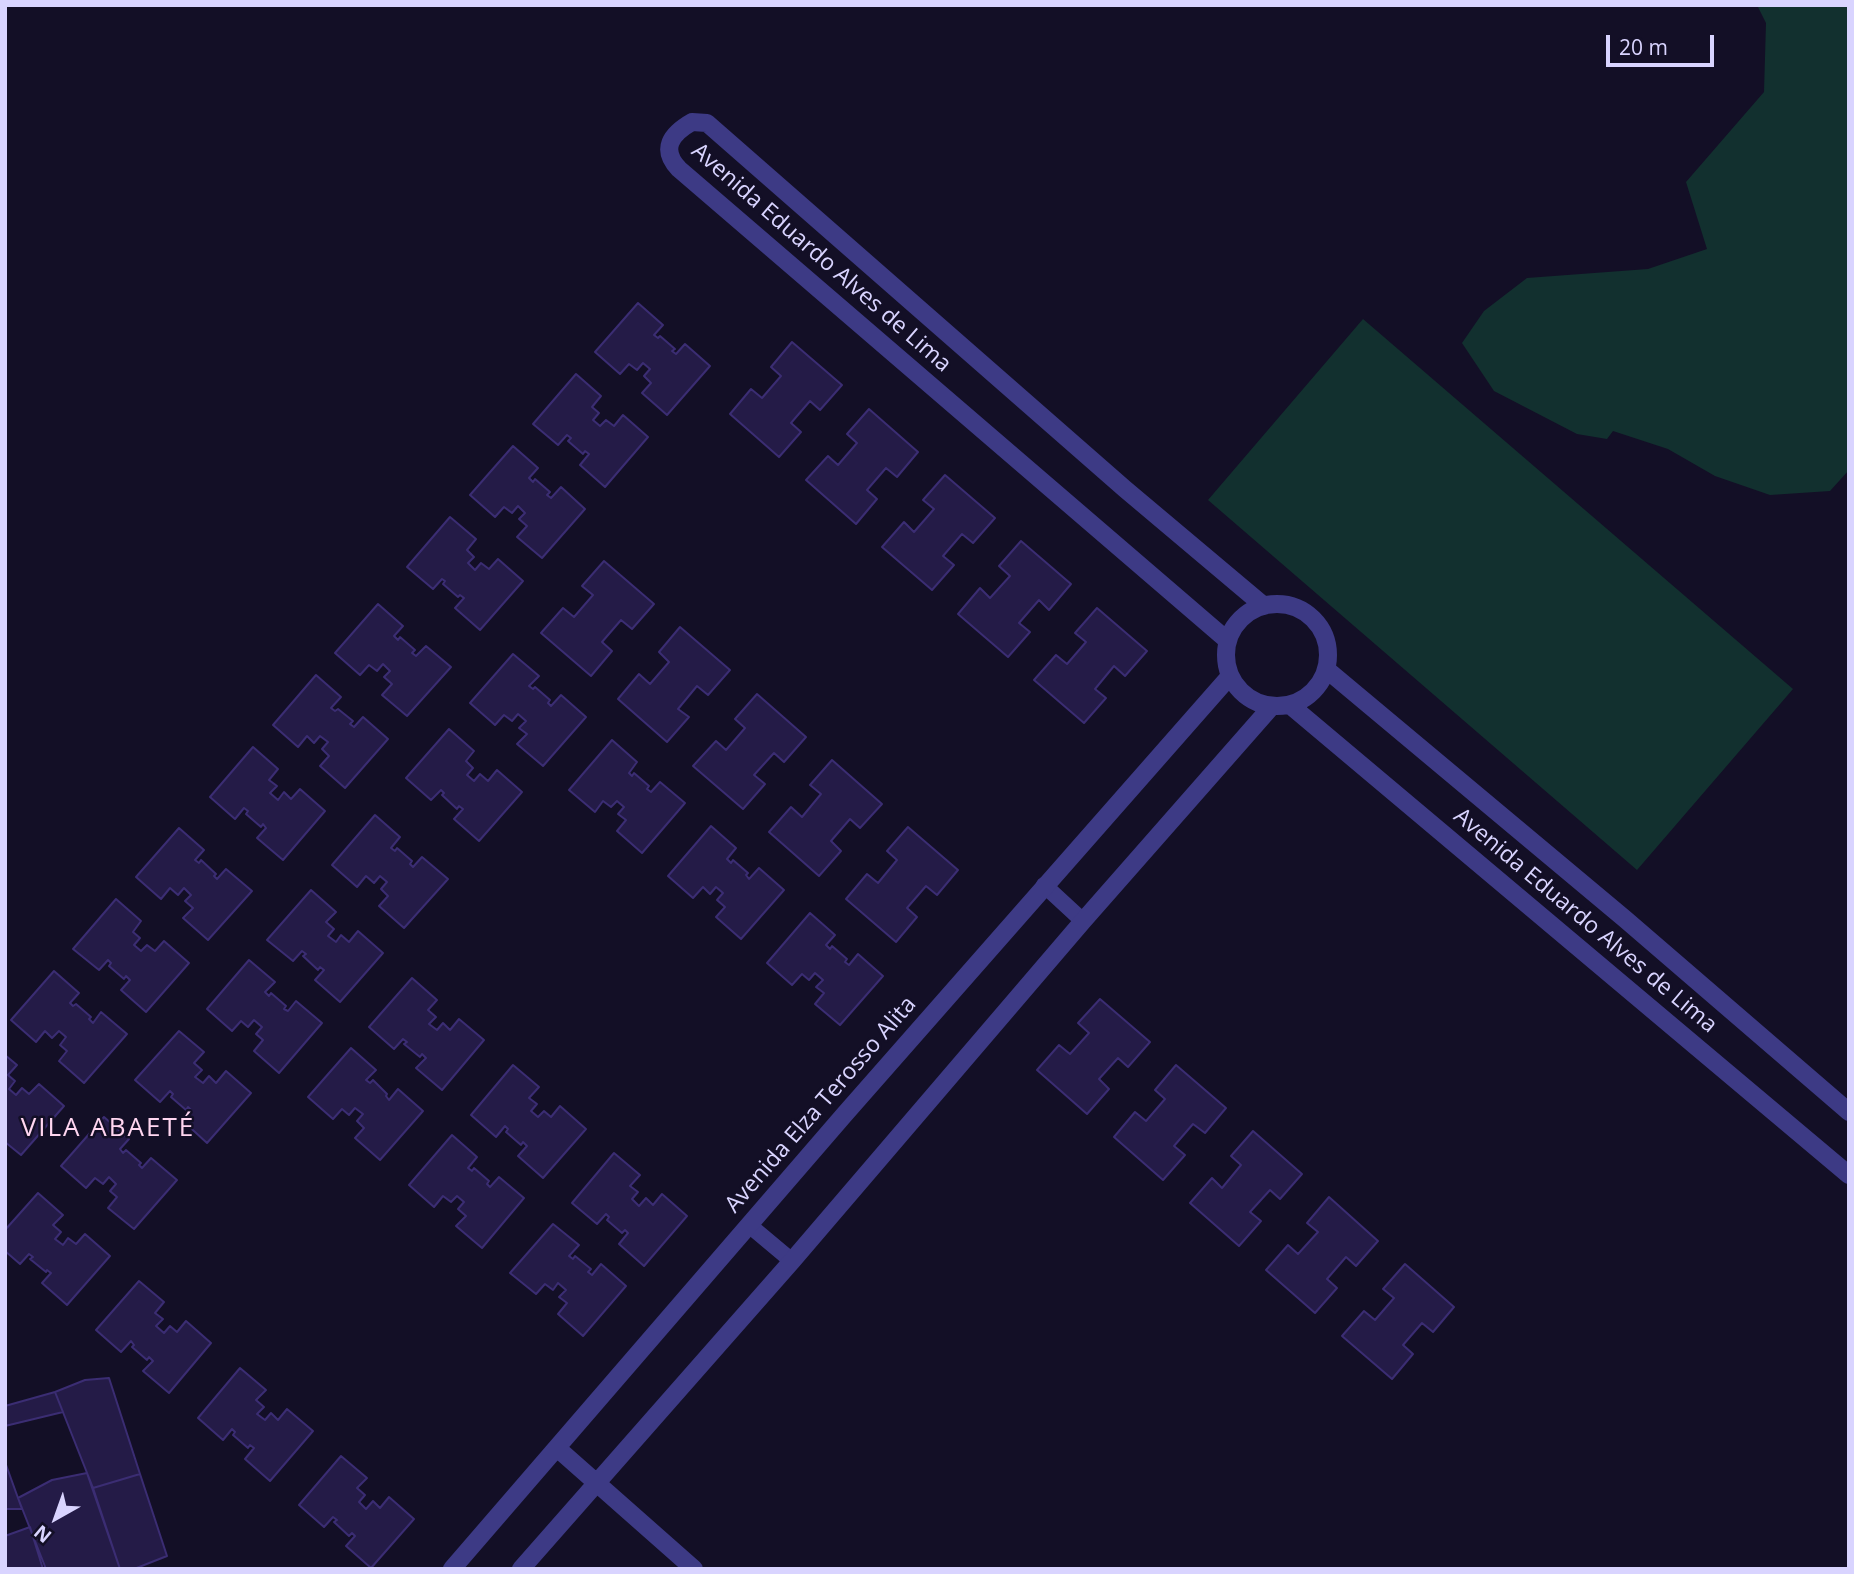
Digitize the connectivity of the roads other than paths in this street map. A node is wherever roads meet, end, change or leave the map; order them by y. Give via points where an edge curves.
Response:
1 (1264, 606) junction
2 (1228, 641) junction
3 (1326, 669) junction
4 (1230, 676) junction
5 (1281, 705) junction
6 (1044, 886) junction
7 (1083, 921) junction
8 (1849, 1112) edge
9 (1849, 1175) edge
10 (749, 1225) junction
11 (792, 1261) junction
12 (557, 1448) junction
13 (596, 1484) junction
14 (452, 1569) edge
15 (521, 1569) edge
16 (694, 1569) edge

1 - 2 street via 1241,619
1 - 2 street, Avenida Eduardo Alves de Lima via 708,123 692,122 673,138 669,153 679,169
1 - 3 street via 1299,609 1313,620 1324,634
2 - 4 street
3 - 5 street via 1319,685 1306,697
3 - 8 street, Avenida Eduardo Alves de Lima
4 - 5 street via 1255,701
4 - 6 street, Avenida Elza Terosso Alita
5 - 7 street
5 - 9 street, Avenida Eduardo Alves de Lima
6 - 7 lane
6 - 10 street, Avenida Elza Terosso Alita
7 - 11 street
10 - 11 lane
10 - 12 street, Avenida Elza Terosso Alita
11 - 13 street
12 - 13 street
12 - 14 street, Avenida Elza Terosso Alita
13 - 15 street
13 - 16 street

